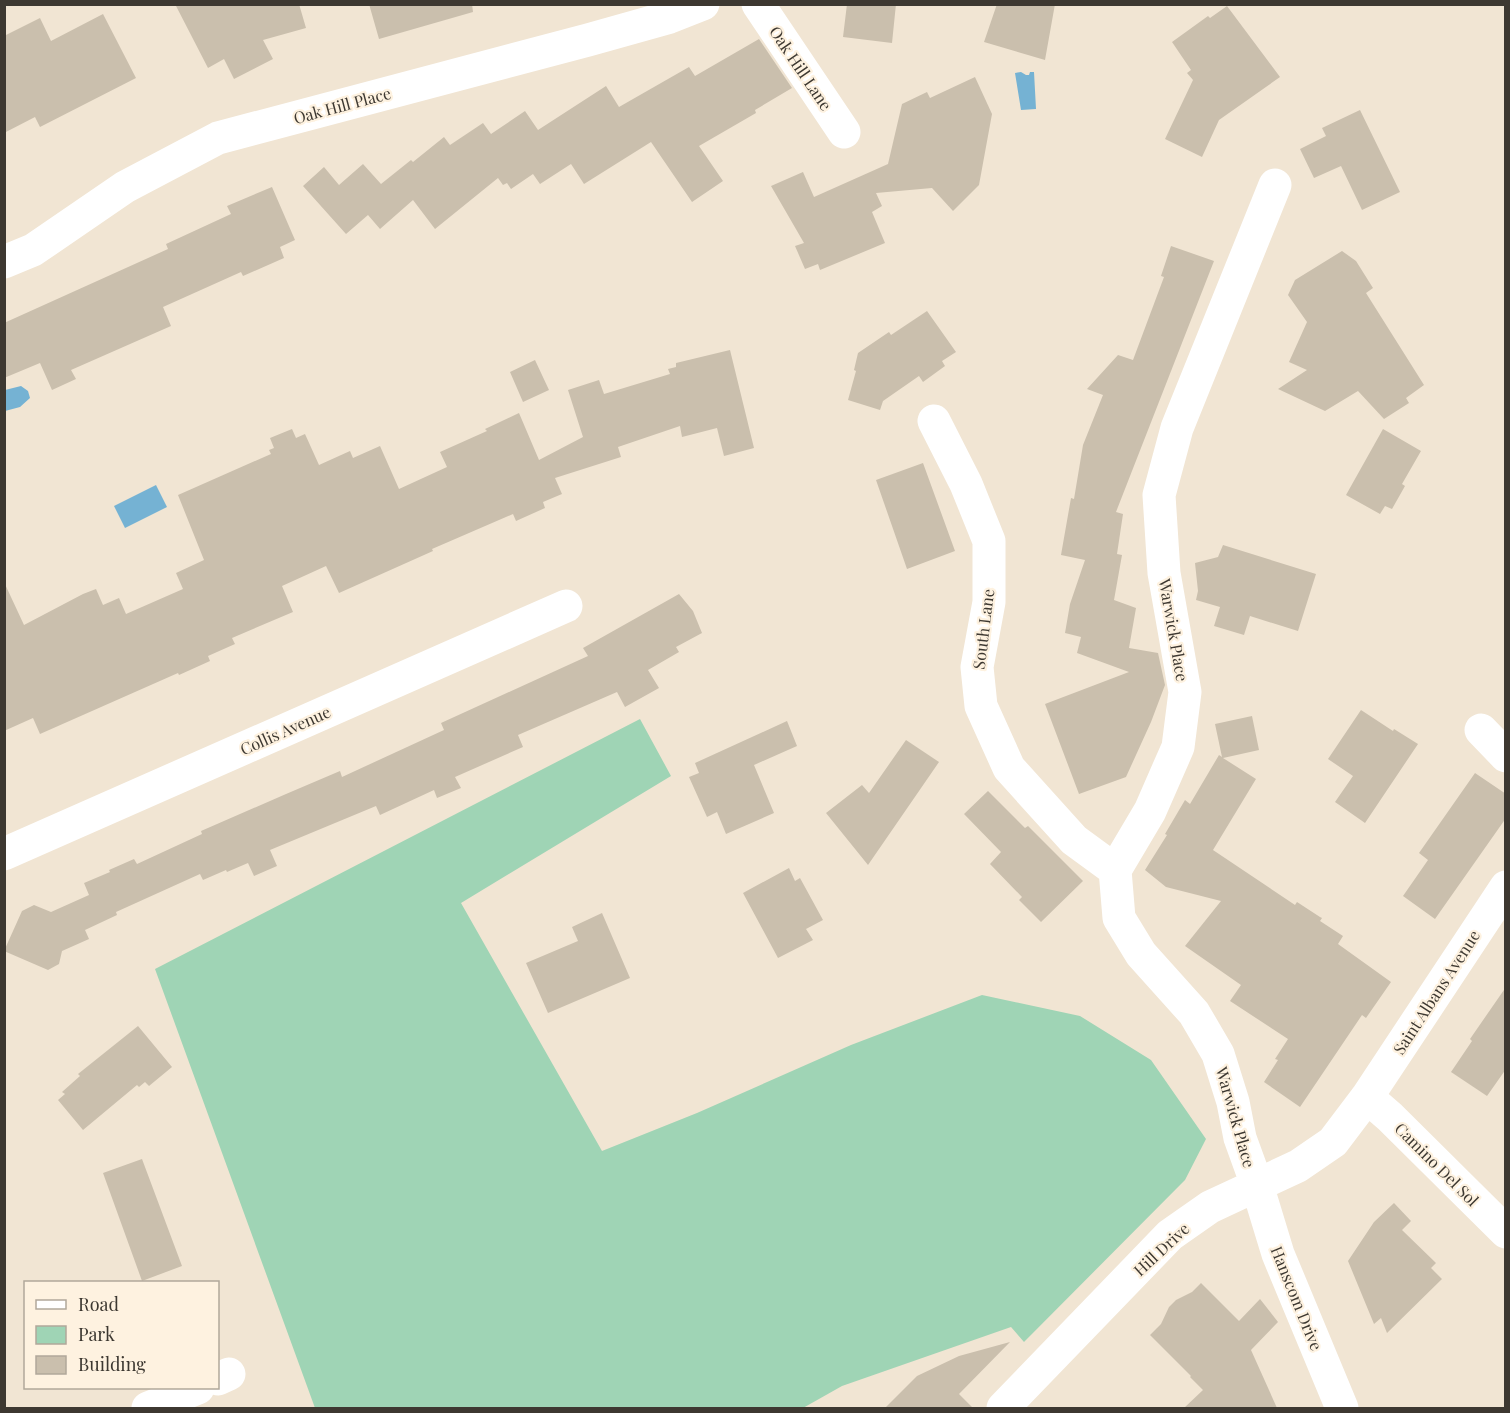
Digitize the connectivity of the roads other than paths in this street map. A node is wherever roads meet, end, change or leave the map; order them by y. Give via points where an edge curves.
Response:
1 (703, 4) edge
2 (758, 4) edge
3 (844, 132) dead end
4 (1275, 185) dead end
5 (4, 262) edge
6 (934, 421) dead end
7 (566, 606) dead end
8 (1482, 730) dead end
9 (1506, 756) edge
10 (4, 854) edge
11 (1115, 870) junction
12 (1506, 887) edge
13 (1367, 1098) junction
14 (1257, 1185) junction
15 (1506, 1232) edge
16 (196, 1389) edge
17 (148, 1408) edge
18 (1003, 1408) edge
19 (1342, 1408) edge

1 - 5 street, Oak Hill Place via 588,40 218,138 125,187 33,250
2 - 3 street, Oak Hill Lane
4 - 11 street, Warwick Place via 1177,428 1159,495 1164,573 1185,692 1178,747 1150,811
6 - 11 street, South Lane via 989,541 989,602 977,667 981,706 1009,768 1074,840
7 - 10 street, Collis Avenue
8 - 9 street
11 - 14 street, Warwick Place via 1119,918 1141,954 1194,1013 1218,1054 1239,1138
12 - 13 street, Saint Albans Avenue
13 - 14 street, Hill Drive via 1333,1142 1298,1166
13 - 15 street, Camino Del Sol
14 - 18 street, Hill Drive via 1210,1207 1170,1235
14 - 19 street, Hanscom Drive via 1278,1254
16 - 17 street

